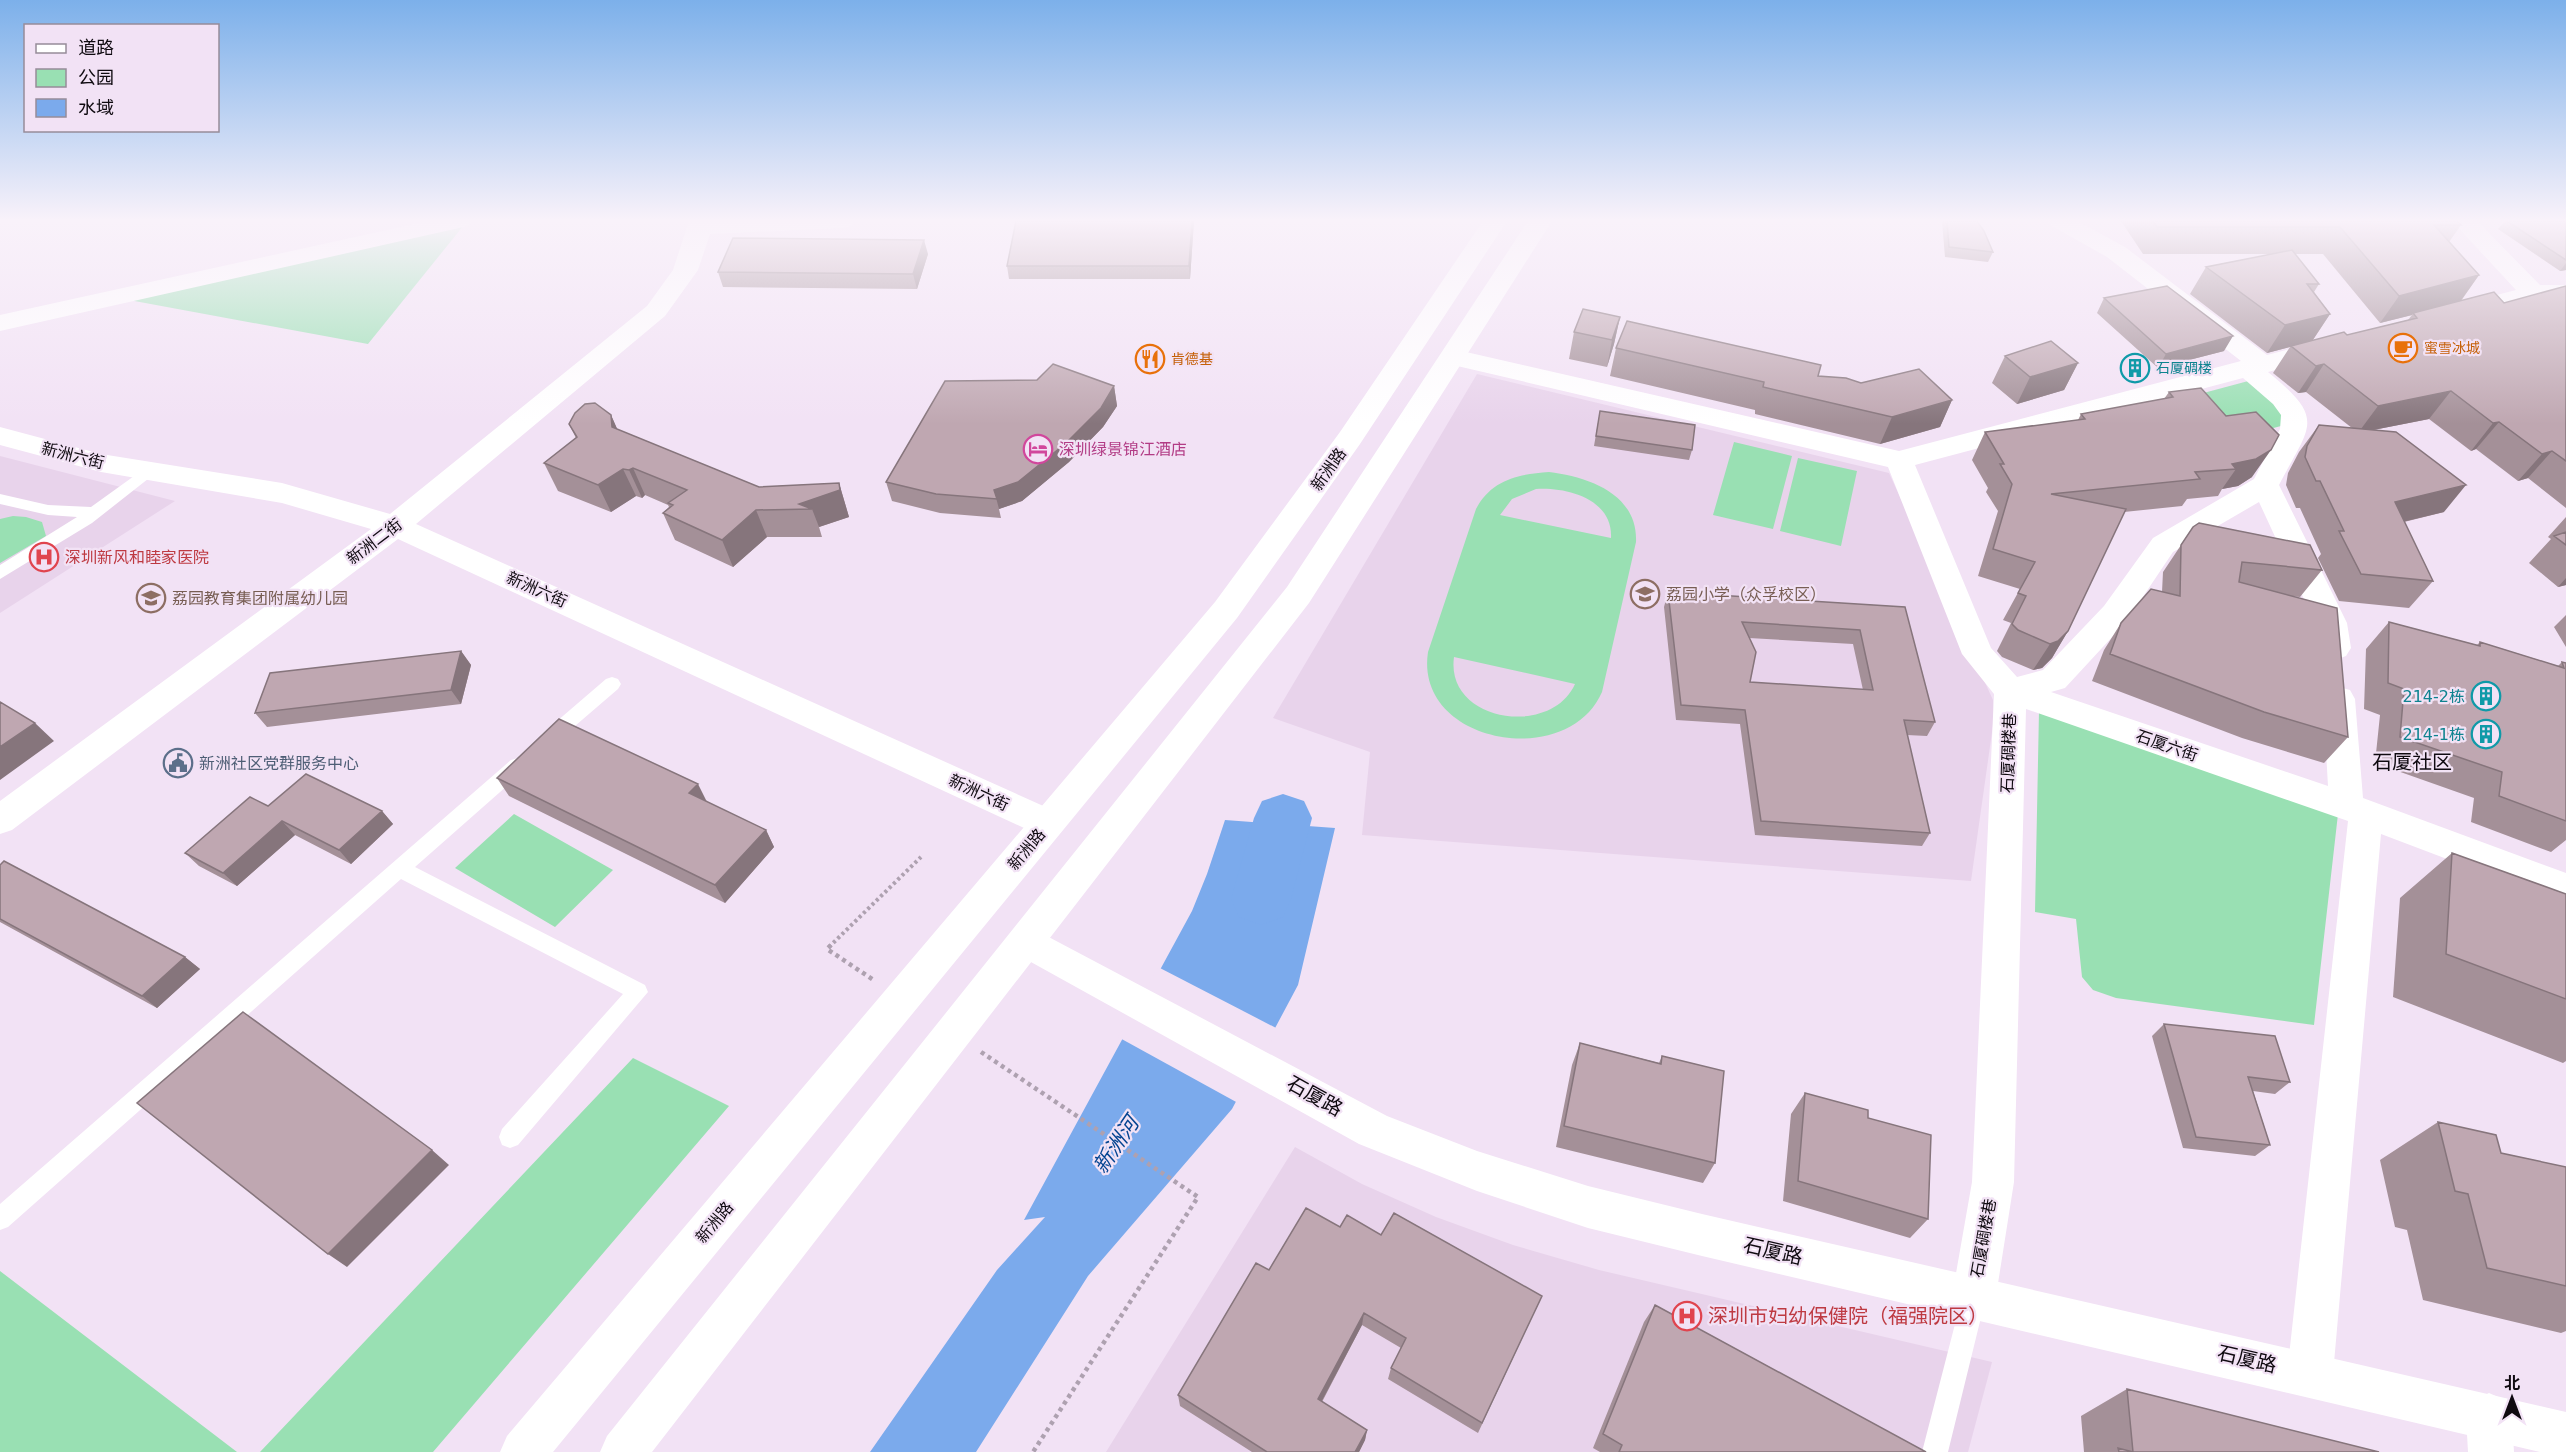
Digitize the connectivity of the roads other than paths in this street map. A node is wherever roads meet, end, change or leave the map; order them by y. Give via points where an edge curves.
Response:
1 (154, 289) edge
2 (674, 289) edge
3 (1450, 289) edge
4 (1497, 289) edge
5 (2161, 289) edge
6 (2529, 289) edge
7 (2566, 292) edge
8 (2533, 293) junction
9 (2431, 320) edge
10 (0, 323) edge
11 (2353, 341) edge
12 (1453, 357) junction
13 (2255, 366) junction
14 (0, 436) edge
15 (1899, 460) junction
16 (148, 471) junction
17 (2265, 485) junction
18 (1, 500) edge
19 (94, 513) junction
20 (395, 526) junction
21 (0, 573) edge
22 (612, 684) dead end
23 (2010, 691) junction
24 (2356, 809) junction
25 (0, 820) edge
26 (1047, 823) junction
27 (400, 869) junction
28 (2566, 889) edge
29 (1026, 941) junction
30 (510, 1137) dead end
31 (0, 1219) edge
32 (1974, 1296) junction
33 (2310, 1374) junction
34 (2490, 1434) edge
35 (2566, 1435) edge
36 (523, 1452) edge
37 (623, 1452) edge
38 (1935, 1452) edge

1 - 10 street
2 - 20 street, 新洲二街 via 656,311
3 - 26 street, 新洲路 via 1350,438 1226,610
4 - 12 street
5 - 13 street
6 - 8 street
7 - 8 street
8 - 9 street
11 - 13 street
12 - 15 street
12 - 29 street via 1298,595
13 - 15 street
13 - 17 street via 2295,415 2294,429
14 - 16 street, 新洲六街 via 101,463
15 - 23 street via 1978,654
16 - 19 lane
16 - 20 street, 新洲六街 via 282,493
17 - 23 street, 石厦碉楼巷 via 2163,545 2115,614 2054,679
17 - 24 street via 2331,623
18 - 19 lane via 48,510
19 - 21 lane
20 - 25 street, 新洲二街
20 - 26 street, 新洲六街
22 - 27 lane
23 - 24 street, 石厦六街
23 - 32 street, 石厦碉楼巷 via 1993,1182
24 - 28 street, 石厦六街
24 - 33 street
26 - 36 street, 新洲路
27 - 30 lane via 638,992
27 - 31 lane
29 - 32 street, 石厦路 via 1373,1130 1477,1172 1588,1207
29 - 37 street
32 - 33 street, 石厦路
32 - 38 lane
33 - 34 street, 石厦路
34 - 35 street, 石厦路

